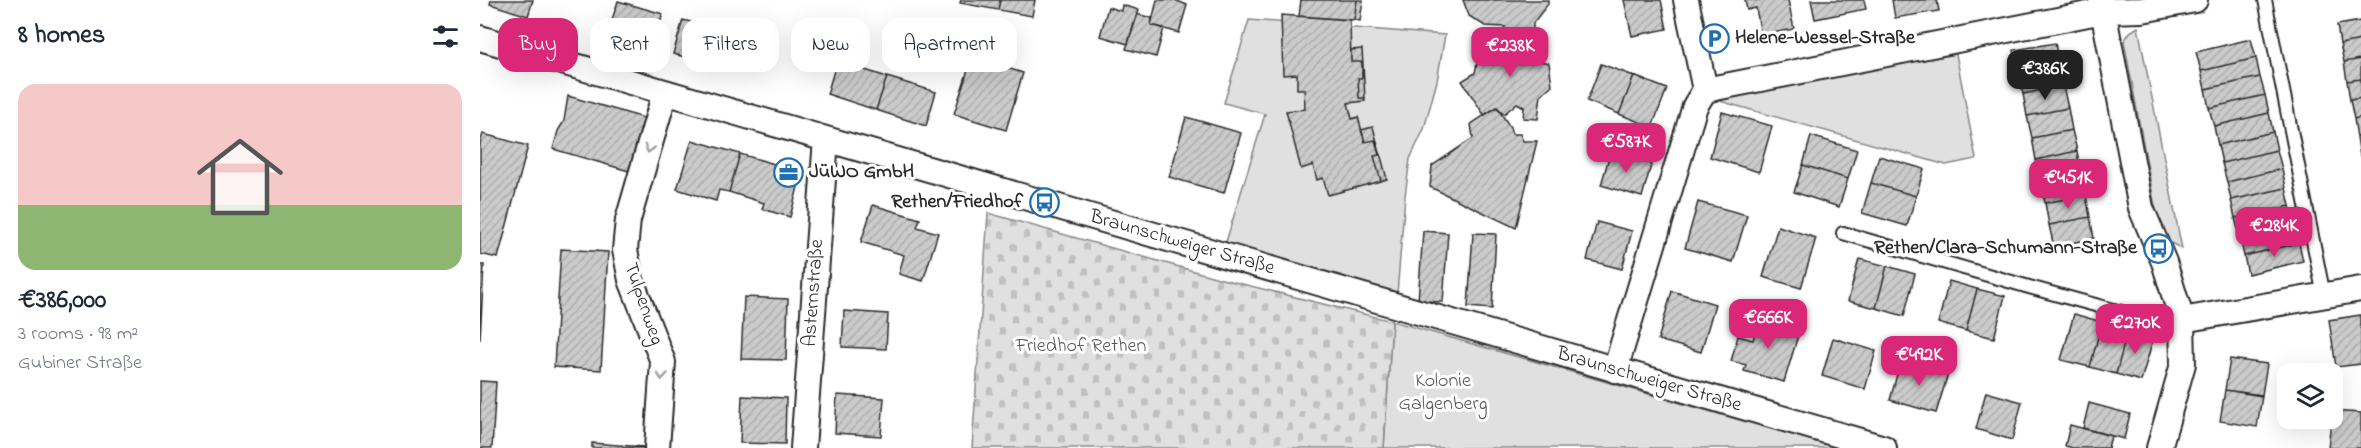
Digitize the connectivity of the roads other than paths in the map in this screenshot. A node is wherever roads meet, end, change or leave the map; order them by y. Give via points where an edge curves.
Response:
1 (1686, 0) edge
2 (2195, 0) edge
3 (2265, 0) edge
4 (2102, 5) edge
5 (480, 38) edge
6 (1705, 90) junction
7 (665, 93) junction
8 (825, 139) junction
9 (1843, 233) dead end
10 (2361, 289) edge
11 (2324, 296) junction
12 (2182, 320) junction
13 (1615, 370) junction
14 (657, 448) edge
15 (803, 448) edge
16 (1884, 448) edge
17 (2159, 448) edge

1 - 6 street
2 - 4 street via 2142,10
3 - 11 lane
4 - 6 street
4 - 12 street via 2141,208 2164,262
5 - 7 street, Braunschweiger Straße
6 - 13 street via 1695,106
7 - 8 street, Braunschweiger Straße
7 -> 14 street, Tulpenweg via 628,220 625,250 631,280 663,362
8 - 13 street, Braunschweiger Straße
8 - 15 street, Asternstraße
9 - 12 lane via 2165,324
10 - 11 street
11 - 12 street
12 - 17 street via 2183,364
13 - 16 street, Braunschweiger Straße

